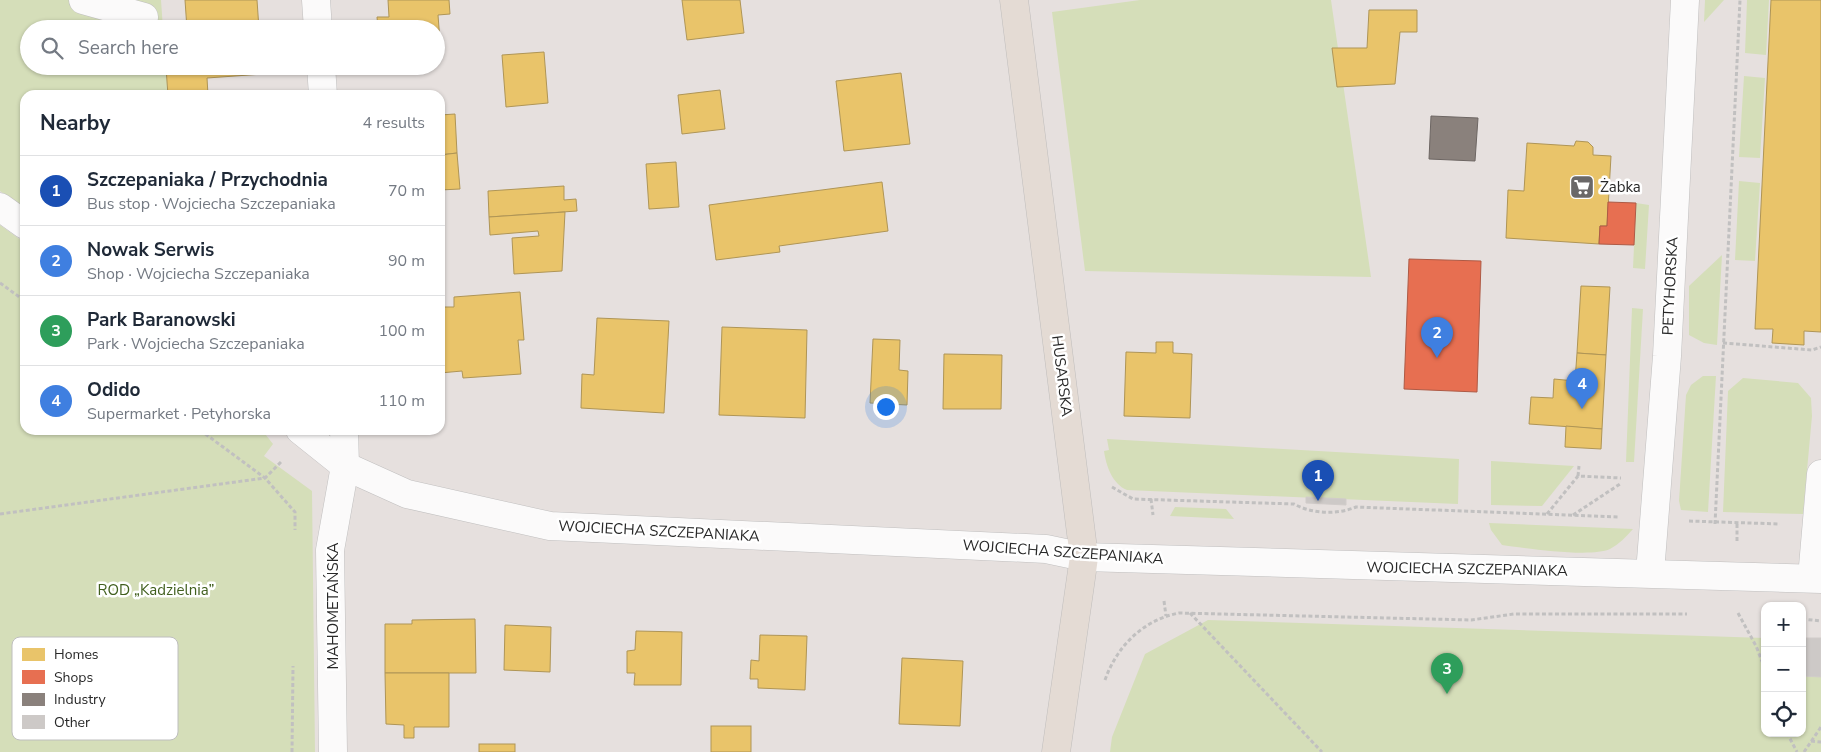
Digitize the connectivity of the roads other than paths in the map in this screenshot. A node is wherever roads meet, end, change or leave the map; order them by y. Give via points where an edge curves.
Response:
1 (83, 0) edge
2 (316, 0) edge
3 (1014, 0) edge
4 (1685, 0) edge
5 (144, 17) dead end
6 (317, 20) edge
7 (322, 75) edge
8 (323, 90) edge
9 (0, 207) edge
10 (20, 222) edge
11 (306, 435) edge
12 (344, 435) edge
13 (344, 466) junction
14 (1821, 474) edge
15 (1084, 557) junction
16 (1650, 572) junction
17 (1817, 578) edge
18 (333, 752) edge
19 (1056, 752) edge

1 - 5 street
2 - 6 street
3 - 15 main road, HUSARSKA
4 - 16 street, PETYHORSKA via 1666,356
7 - 8 street
9 - 10 street
11 - 13 street, WOJCIECHA SZCZEPANIAKA
12 - 13 street, MAHOMETAŃSKA
13 - 15 street, WOJCIECHA SZCZEPANIAKA via 407,494 550,526 1046,549
13 - 18 street, MAHOMETAŃSKA via 330,550
14 - 17 street via 1816,524
15 - 16 street, WOJCIECHA SZCZEPANIAKA via 1468,570
15 - 19 main road, HUSARSKA
16 - 17 street, WOJCIECHA SZCZEPANIAKA

